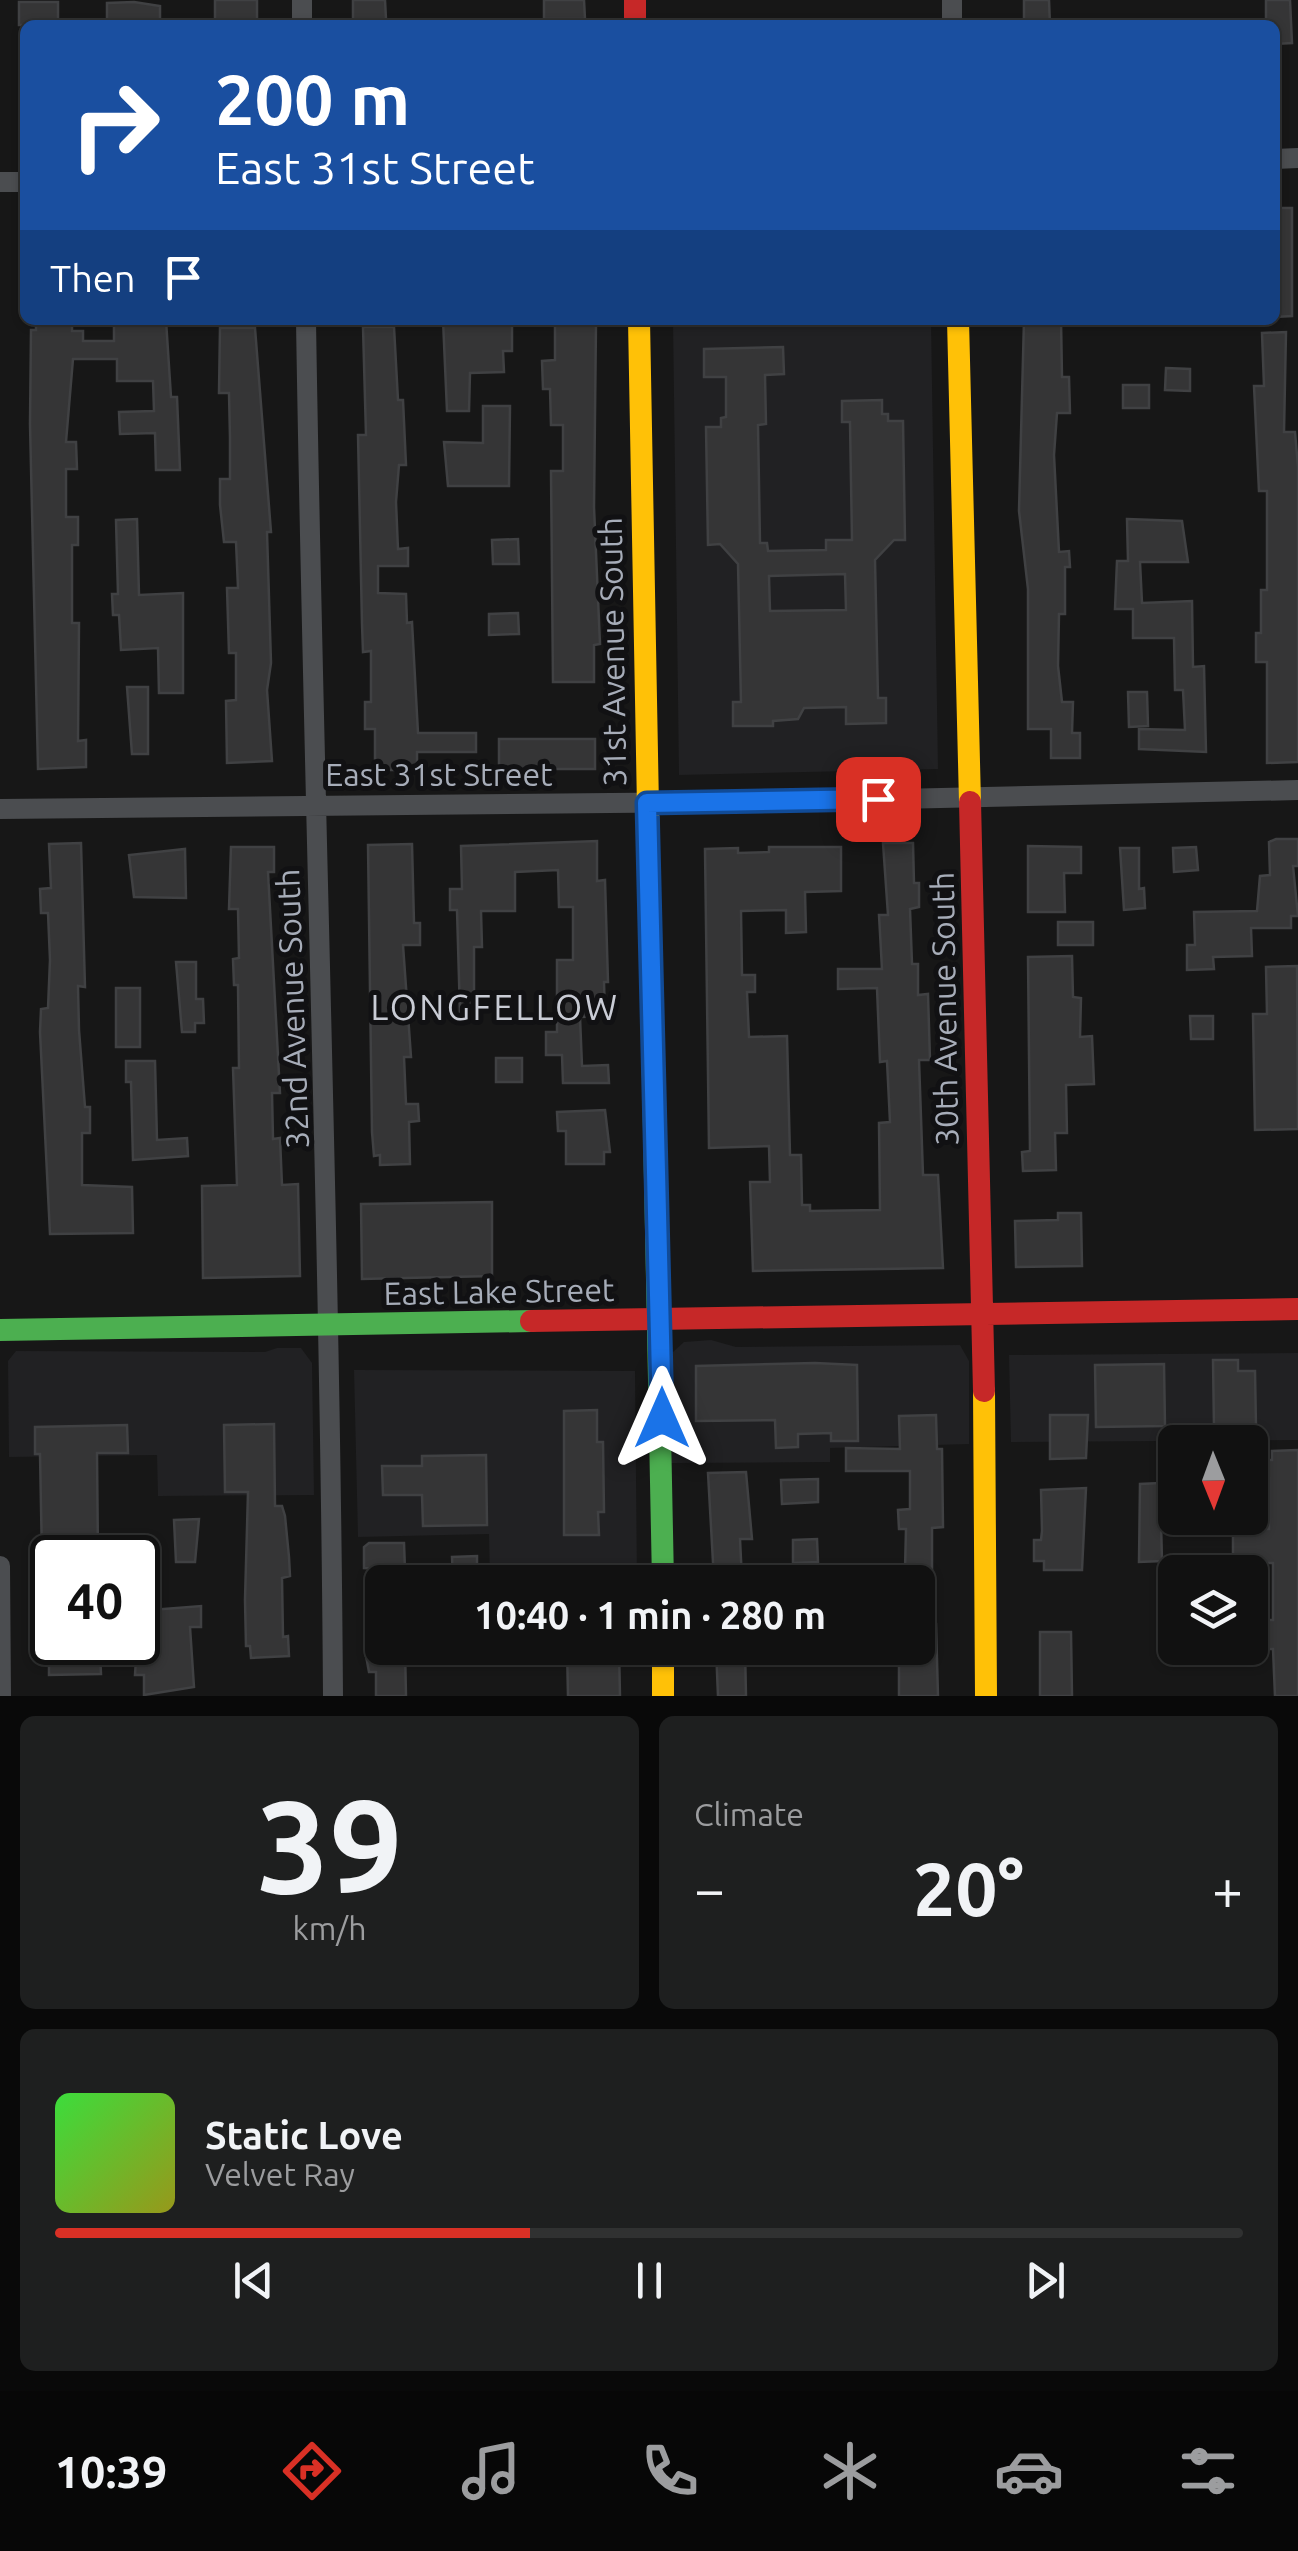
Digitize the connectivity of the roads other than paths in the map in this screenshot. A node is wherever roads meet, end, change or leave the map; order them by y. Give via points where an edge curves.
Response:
1 (306, 325) edge
2 (640, 325) edge
3 (958, 325) edge
4 (1298, 790) edge
5 (972, 796) junction
6 (647, 803) junction
7 (314, 804) junction
8 (0, 809) edge
9 (1298, 1309) edge
10 (983, 1315) junction
11 (661, 1322) junction
12 (330, 1326) junction
13 (0, 1330) edge
14 (663, 1565) edge
15 (0, 1566) edge
16 (663, 1665) edge
17 (1, 1696) edge
18 (334, 1696) edge
19 (663, 1696) edge
20 (986, 1696) edge

1 - 7 street, 32nd Avenue South
2 - 6 street, 31st Avenue South
3 - 5 street, 30th Avenue South
4 - 5 street, East 31st Street
5 - 6 street, East 31st Street
5 - 10 street, 30th Avenue South
6 - 7 street, East 31st Street
6 - 11 street, 31st Avenue South
7 - 8 street, East 31st Street
7 - 12 street, 32nd Avenue South
9 - 10 street, East Lake Street
10 - 11 street, East Lake Street
10 - 20 street, 30th Avenue South
11 - 12 street, East Lake Street
11 - 14 street, 31st Avenue South
12 - 13 street, East Lake Street
12 - 18 street, 32nd Avenue South
15 - 17 street
16 - 19 street

